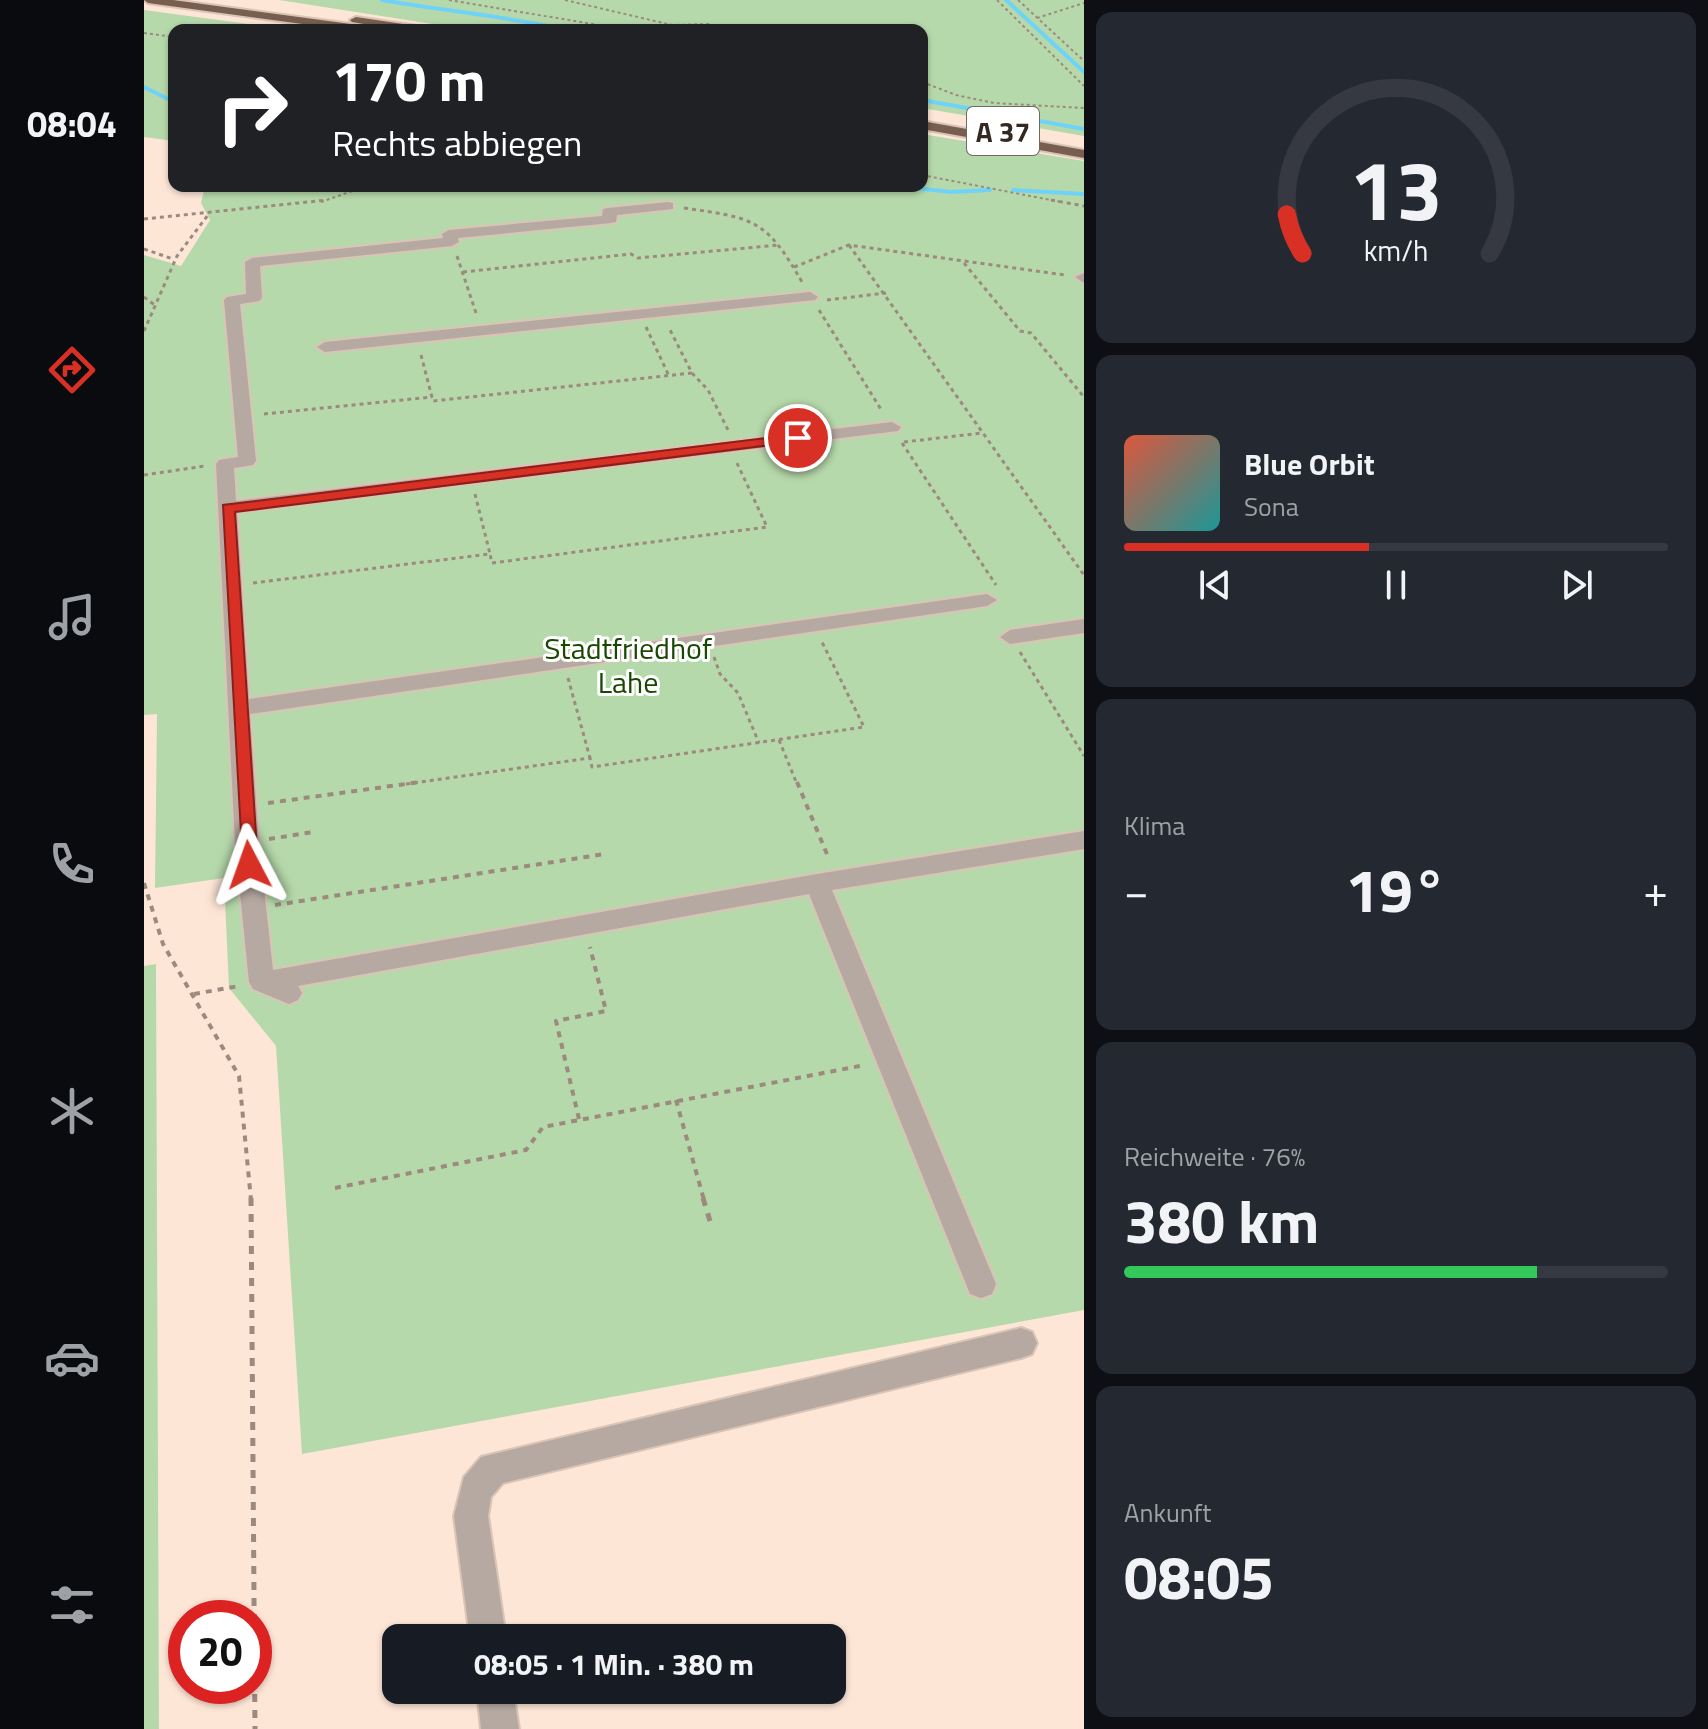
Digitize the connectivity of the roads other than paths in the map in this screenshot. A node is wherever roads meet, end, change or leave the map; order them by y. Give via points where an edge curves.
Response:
1 (207, 0) edge
2 (146, 2) edge
3 (223, 4) edge
4 (338, 24) edge
5 (377, 24) edge
6 (928, 117) edge
7 (928, 126) edge
8 (1084, 145) edge
9 (1084, 154) edge
10 (668, 206) road end
11 (812, 299) road end
12 (325, 347) dead end
13 (897, 434) road end
14 (228, 508) junction
15 (987, 600) road end
16 (1084, 626) edge
17 (1010, 637) road end
18 (239, 708) junction
19 (1084, 840) edge
20 (828, 882) junction
21 (262, 982) junction
22 (289, 993) dead end
23 (981, 1284) dead end
24 (1021, 1343) dead end
25 (486, 1624) edge
26 (497, 1704) edge
27 (500, 1729) edge

1 - 3 highway
2 - 3 highway
3 - 4 highway
3 - 5 highway
6 - 8 highway, A 37
7 - 9 highway, A 37
10 - 14 lane via 608,212 611,219 449,234 452,242 252,262 254,298 232,300 247,461 225,464
11 - 12 lane
13 - 14 lane via 733,447
14 - 18 lane
15 - 18 lane
16 - 17 lane
18 - 21 lane
19 - 20 lane
20 - 21 lane
20 - 23 lane via 887,1060
21 - 22 lane
24 - 25 lane via 493,1469 476,1489 471,1516
26 - 27 lane

